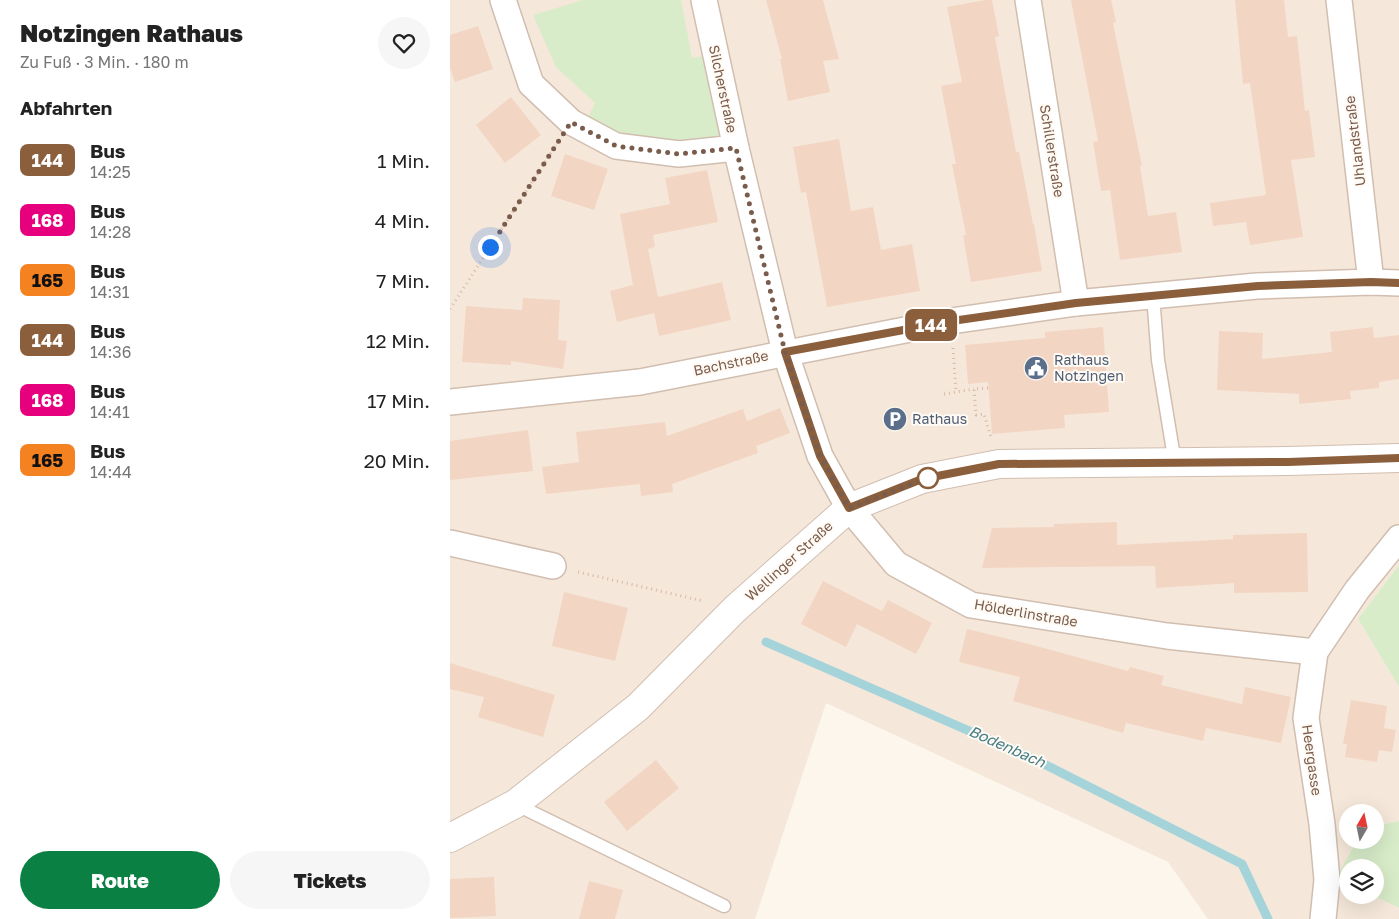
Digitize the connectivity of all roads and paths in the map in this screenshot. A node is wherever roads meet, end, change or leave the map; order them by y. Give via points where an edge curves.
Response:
1 (503, 0) edge
2 (704, 0) edge
3 (1028, 0) edge
4 (1339, 0) edge
5 (571, 122) junction
6 (736, 148) junction
7 (1371, 282) junction
8 (1399, 283) edge
9 (1153, 296) junction
10 (1076, 303) junction
11 (450, 309) edge
12 (952, 321) junction
13 (785, 352) junction
14 (988, 388) dead end
15 (974, 389) junction
16 (956, 392) junction
17 (944, 394) dead end
18 (450, 402) edge
19 (1399, 458) edge
20 (1175, 463) junction
21 (999, 464) junction
22 (849, 508) junction
23 (1399, 538) edge
24 (450, 543) edge
25 (554, 566) joint
26 (735, 609) junction
27 (1315, 652) junction
28 (516, 804) junction
29 (450, 838) edge
30 (724, 906) dead end
31 (1323, 919) edge

1 - 5 street via 531,84
2 - 6 street, Silcherstraße
3 - 10 street, Schillerstraße
4 - 7 street, Uhlandstraße
5 - 6 street via 616,146 679,154
5 - 11 path
6 - 13 street, Silcherstraße
7 - 8 street, Bachstraße
7 - 9 street, Bachstraße via 1258,286
9 - 10 street, Bachstraße
9 - 20 lane via 1158,360
10 - 12 street, Bachstraße
12 - 13 street, Bachstraße
12 - 16 path
13 - 18 street, Bachstraße via 640,382
13 - 22 street, Hölderlinstraße via 820,456
14 - 15 path
15 - 16 path
15 - 21 path via 976,415 984,414
16 - 17 path
19 - 20 street, Wellinger Straße
20 - 21 street, Wellinger Straße
21 - 22 street, Wellinger Straße via 922,479
22 - 26 street, Wellinger Straße
22 - 27 street, Hölderlinstraße via 896,564 971,605 1167,636
23 - 27 street, Heergasse via 1357,590
24 - 25 street
25 - 26 path
26 - 28 street, Wellinger Straße via 638,707
27 - 31 street, Heergasse via 1306,718 1327,880
28 - 29 street, Wellinger Straße
28 - 30 lane

